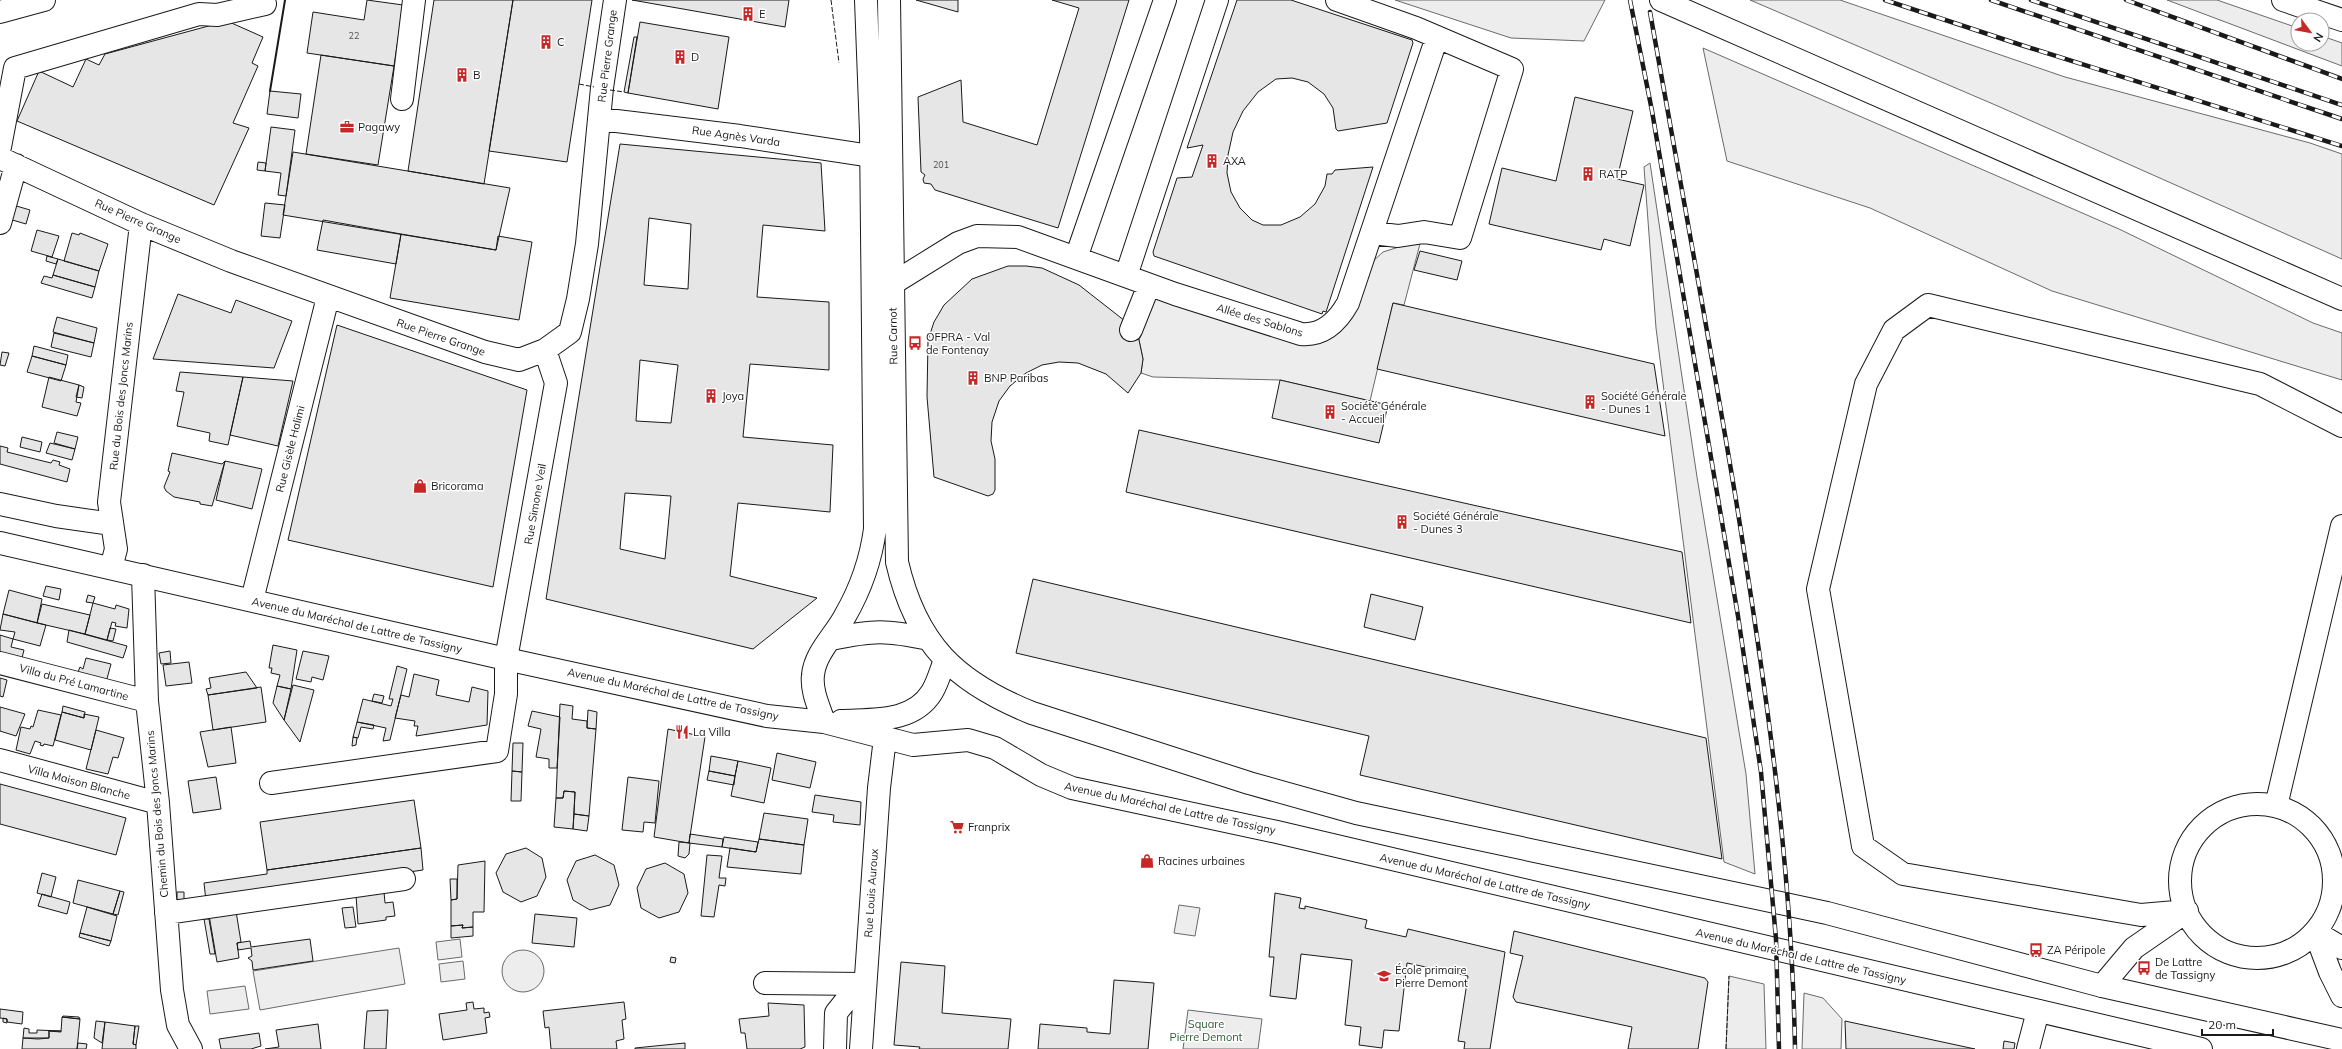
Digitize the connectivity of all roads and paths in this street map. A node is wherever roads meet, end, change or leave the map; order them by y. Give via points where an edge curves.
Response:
1 (44, 0) edge
2 (230, 0) edge
3 (414, 0) edge
4 (614, 0) edge
5 (866, 0) edge
6 (889, 0) edge
7 (1165, 0) edge
8 (1217, 0) edge
9 (1337, 0) edge
10 (1661, 0) edge
11 (2283, 0) edge
12 (265, 4) dead end
13 (0, 12) edge
14 (199, 14) junction
15 (2342, 20) edge
16 (1436, 37) junction
17 (402, 99) dead end
18 (600, 119) junction
19 (0, 147) edge
20 (871, 156) junction
21 (8, 161) edge
22 (0, 223) edge
23 (141, 224) junction
24 (1372, 233) junction
25 (1076, 258) junction
26 (1126, 276) junction
27 (892, 284) junction
28 (1149, 284) junction
29 (328, 297) junction
30 (2342, 299) edge
31 (1131, 330) dead end
32 (545, 350) junction
33 (2342, 426) edge
34 (0, 504) edge
35 (112, 524) junction
36 (2342, 526) edge
37 (0, 543) edge
38 (111, 568) junction
39 (143, 575) junction
40 (252, 600) junction
41 (831, 639) junction
42 (929, 640) junction
43 (506, 659) junction
44 (945, 660) junction
45 (0, 663) edge
46 (147, 701) junction
47 (824, 722) junction
48 (885, 738) junction
49 (0, 760) edge
50 (271, 784) dead end
51 (158, 803) junction
52 (2276, 806) junction
53 (404, 879) dead end
54 (2187, 911) junction
55 (166, 913) junction
56 (2315, 932) junction
57 (2342, 948) edge
58 (765, 983) dead end
59 (2102, 986) junction
60 (864, 991) junction
61 (2342, 996) edge
62 (2038, 1011) junction
63 (2342, 1040) edge
64 (191, 1049) edge
65 (835, 1049) edge
66 (862, 1049) edge
67 (2028, 1049) edge
68 (2201, 1049) edge

1 - 13 main road
2 - 14 main road via 216,4
3 - 17 main road
4 - 18 main road, Rue Pierre Grange
5 - 20 main road, Rue Carnot
6 - 27 main road, Rue Carnot
7 - 25 main road
8 - 26 main road
9 - 16 main road
10 - 30 main road
11 - 15 main road
12 - 14 main road via 217,15
14 - 19 main road via 15,68
16 - 24 main road, Allée des Sablons
16 - 24 main road via 1512,68 1460,238 1424,232 1398,236
18 - 20 main road, Rue Agnès Varda via 740,136
18 - 32 main road, Rue Pierre Grange via 587,244 578,299 570,332
20 - 41 main road, Rue Carnot via 875,529 856,596
21 - 22 main road
21 - 23 main road, Rue Pierre Grange
23 - 29 main road, Rue Pierre Grange
23 - 35 main road, Rue du Bois des Joncs Marins via 109,502
24 - 28 main road, Allée des Sablons via 1342,314 1333,324 1316,334 1301,334 1265,324
25 - 26 main road, Allée des Sablons
25 - 27 main road, Allée des Sablons via 1018,237 978,236 958,243
26 - 28 main road, Allée des Sablons
27 - 42 main road, Rue Carnot via 898,562 909,604
28 - 31 main road
29 - 32 main road, Rue Pierre Grange via 485,352 519,360
29 - 40 main road, Rue Gisèle Halimi
32 - 43 main road, Rue Simone Veil via 556,383
33 - 54 main road via 2260,384 1928,306 1894,330 1866,384 1818,589 1863,846 1903,874 2141,915
34 - 35 main road
35 - 38 main road, Rue du Bois des Joncs Marins via 116,548
36 - 52 main road
37 - 38 main road, Avenue du Maréchal de Lattre de Tassigny
38 - 39 main road, Avenue du Maréchal de Lattre de Tassigny
39 - 40 main road, Avenue du Maréchal de Lattre de Tassigny
39 - 46 main road, Chemin du Bois des Joncs Marins
40 - 43 main road, Avenue du Maréchal de Lattre de Tassigny
41 - 42 main road via 875,631 896,632
41 - 47 main road via 814,665 812,680
42 - 44 main road, Rue Carnot
43 - 47 main road, Avenue du Maréchal de Lattre de Tassigny via 767,716
43 - 50 main road, Rue Simone Veil via 506,694 497,752
44 - 47 main road via 932,691 922,705 909,713 892,717
44 - 59 main road via 974,685 1032,713 1306,800 1356,813 1827,913
45 - 46 main road, Villa du Pré Lamartine
46 - 51 main road, Chemin du Bois des Joncs Marins
47 - 48 main road, Avenue du Maréchal de Lattre de Tassigny
48 - 60 main road, Rue Louis Auroux
48 - 62 main road, Avenue du Maréchal de Lattre de Tassigny via 913,745 968,740 995,748 1040,776 1072,788 1277,832
49 - 51 main road, Villa Maison Blanche
51 - 55 main road, Chemin du Bois des Joncs Marins
52 - 54 main road via 2259,804 2237,807 2211,819 2199,831 2185,856 2181,878 2182,895
52 - 56 main road via 2292,812 2307,822 2328,850 2333,866 2332,901 2325,918
53 - 55 main road
54 - 56 main road via 2195,926 2221,949 2254,958 2271,957 2287,952
54 - 59 main road via 2134,948
55 - 64 main road, Chemin du Bois des Joncs Marins via 172,990 178,1025
56 - 57 main road
56 - 61 main road
58 - 60 main road
59 - 63 main road
60 - 65 main road via 848,998 836,1014
60 - 66 main road, Rue Louis Auroux
62 - 67 main road
62 - 68 main road, Avenue du Maréchal de Lattre de Tassigny

